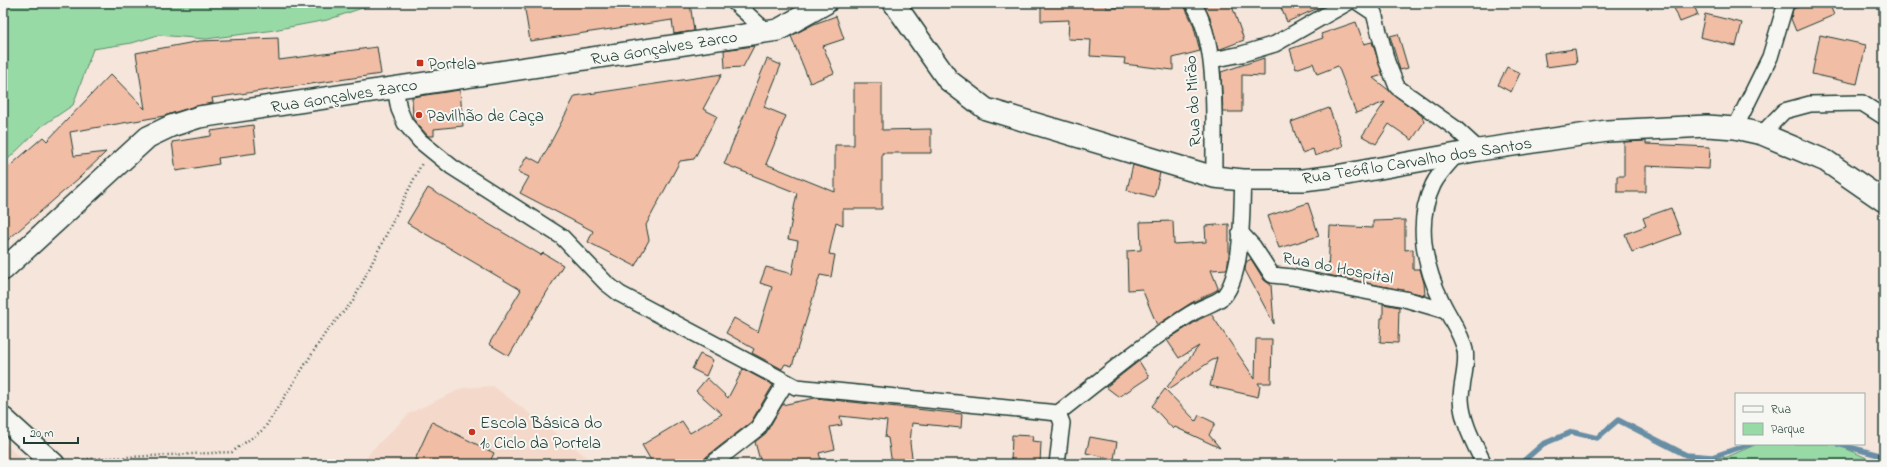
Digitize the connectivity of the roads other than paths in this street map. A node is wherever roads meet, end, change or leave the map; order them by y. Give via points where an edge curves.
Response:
1 (735, 3) edge
2 (826, 3) edge
3 (894, 3) edge
4 (1193, 3) edge
5 (1347, 3) edge
6 (1359, 3) edge
7 (1786, 3) edge
8 (767, 32) junction
9 (1212, 60) junction
10 (395, 88) junction
11 (1884, 117) edge
12 (1735, 128) junction
13 (1762, 134) junction
14 (1480, 150) junction
15 (1457, 154) junction
16 (1214, 177) junction
17 (1243, 180) junction
18 (1884, 201) edge
19 (1240, 232) junction
20 (3, 270) edge
21 (1446, 311) junction
22 (786, 382) junction
23 (1058, 413) junction
24 (3, 418) edge
25 (59, 463) edge
26 (712, 464) edge
27 (1057, 464) edge
28 (1484, 464) edge

1 - 8 street
2 - 8 main road, Rua Gonçalves Zarco via 778,30
3 - 16 main road, Rua Teófilo Carvalho dos Santos via 948,80 986,108
4 - 9 street, Rua do Mirão via 1199,13
5 - 9 street via 1275,44
6 - 14 street via 1374,13 1387,62 1397,87 1455,128
7 - 12 street via 1770,57
8 - 10 main road, Rua Gonçalves Zarco
9 - 16 street, Rua do Mirão
10 - 20 main road, Rua Gonçalves Zarco via 199,117 171,126 148,137
10 - 22 street via 405,123 420,141 452,167 562,238 620,294
11 - 13 street via 1862,103 1810,104 1784,111
12 - 13 main road, Rua Teófilo Carvalho dos Santos
12 - 14 main road, Rua Teófilo Carvalho dos Santos via 1707,126 1607,131
13 - 18 main road, Rua Teófilo Carvalho dos Santos via 1826,161
14 - 15 main road, Rua Teófilo Carvalho dos Santos
15 - 17 main road, Rua Teófilo Carvalho dos Santos via 1336,176 1303,180
15 - 21 street via 1433,184 1424,207 1422,230 1429,266
16 - 17 main road, Rua Teófilo Carvalho dos Santos
17 - 19 street
19 - 21 street, Rua do Hospital via 1253,246 1272,275 1405,299
19 - 23 street via 1236,270 1223,297 1192,312
21 - 28 street via 1459,331 1465,352 1461,399 1467,428
22 - 23 street via 796,387
22 - 26 street via 758,428
23 - 27 street via 1062,423
24 - 25 main road

